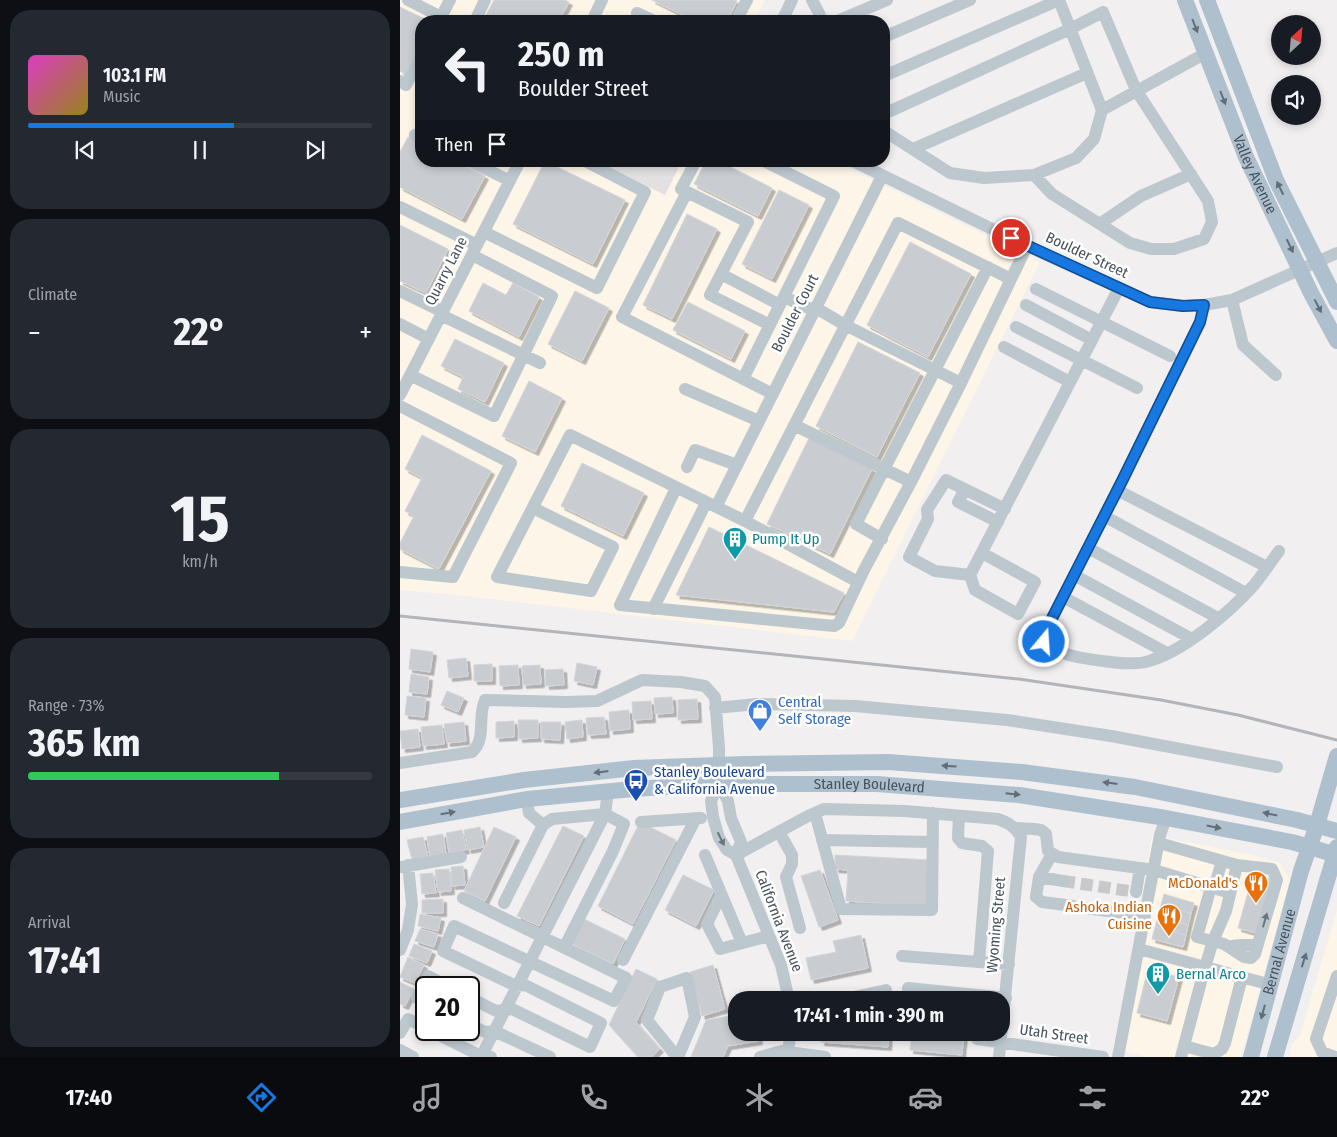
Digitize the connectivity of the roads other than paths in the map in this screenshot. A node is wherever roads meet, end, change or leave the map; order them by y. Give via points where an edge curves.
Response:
1 (408, 0) edge
2 (450, 0) edge
3 (485, 0) edge
4 (601, 0) edge
5 (747, 0) edge
6 (792, 0) edge
7 (812, 0) edge
8 (887, 0) edge
9 (970, 0) edge
10 (1059, 0) edge
11 (1185, 0) edge
12 (1207, 0) edge
13 (637, 13) dead end
14 (433, 15) edge
15 (442, 15) edge
16 (478, 15) edge
17 (595, 15) edge
18 (641, 15) edge
19 (739, 15) edge
20 (785, 15) edge
21 (820, 15) edge
22 (851, 15) edge
23 (1070, 29) junction
24 (890, 34) edge
25 (1223, 44) junction
26 (1206, 53) junction
27 (415, 68) edge
28 (890, 73) edge
29 (1088, 73) junction
30 (400, 81) edge
31 (1136, 90) junction
32 (1102, 110) junction
33 (890, 111) edge
34 (890, 135) edge
35 (913, 149) junction
36 (482, 167) edge
37 (517, 167) edge
38 (597, 167) edge
39 (693, 167) edge
40 (776, 167) edge
41 (865, 167) edge
42 (1191, 174) junction
43 (1034, 175) junction
44 (882, 176) junction
45 (510, 181) junction
46 (687, 192) junction
47 (400, 206) edge
48 (1102, 223) junction
49 (484, 232) junction
50 (1027, 246) junction
51 (474, 250) junction
52 (1337, 253) edge
53 (1317, 263) junction
54 (988, 267) junction
55 (1300, 270) junction
56 (721, 274) junction
57 (1011, 279) junction
58 (1119, 288) junction
59 (1036, 289) dead end
60 (400, 291) edge
61 (1232, 300) junction
62 (782, 301) junction
63 (1337, 302) edge
64 (1204, 305) junction
65 (1026, 306) dead end
66 (816, 310) junction
67 (442, 314) junction
68 (1101, 322) junction
69 (400, 324) edge
70 (770, 325) junction
71 (845, 325) junction
72 (1016, 327) dead end
73 (429, 339) junction
74 (1092, 340) junction
75 (1337, 341) edge
76 (1004, 347) dead end
77 (523, 355) junction
78 (1170, 356) dead end
79 (1081, 360) junction
80 (540, 363) dead end
81 (935, 370) junction
82 (410, 375) junction
83 (1276, 375) dead end
84 (743, 378) junction
85 (1070, 382) junction
86 (961, 383) junction
87 (1137, 388) dead end
88 (685, 389) dead end
89 (773, 394) junction
90 (400, 395) edge
91 (400, 406) edge
92 (759, 421) junction
93 (794, 425) junction
94 (737, 465) junction
95 (687, 467) dead end
96 (884, 468) junction
97 (912, 482) junction
98 (676, 488) junction
99 (965, 489) junction
100 (1117, 490) junction
101 (711, 505) junction
102 (533, 508) junction
103 (1005, 509) junction
104 (1104, 516) junction
105 (745, 521) junction
106 (998, 522) junction
107 (882, 539) junction
108 (1088, 548) junction
109 (1279, 551) dead end
110 (982, 553) junction
111 (1267, 567) junction
112 (400, 572) edge
113 (970, 575) junction
114 (1074, 575) junction
115 (858, 582) junction
116 (1246, 593) junction
117 (1063, 597) junction
118 (653, 609) junction
119 (1218, 618) junction
120 (1192, 639) junction
121 (1167, 653) junction
122 (715, 708) junction
123 (1337, 756) edge
124 (400, 763) edge
125 (719, 764) junction
126 (1277, 767) dead end
127 (524, 780) junction
128 (719, 784) junction
129 (608, 792) junction
130 (436, 794) junction
131 (527, 799) junction
132 (400, 800) edge
133 (400, 807) edge
134 (815, 813) junction
135 (605, 814) junction
136 (933, 814) junction
137 (959, 816) junction
138 (713, 817) junction
139 (696, 818) junction
140 (1166, 818) junction
141 (400, 822) edge
142 (641, 822) dead end
143 (543, 825) junction
144 (1317, 825) junction
145 (1016, 828) junction
146 (1337, 830) edge
147 (779, 832) junction
148 (822, 840) junction
149 (933, 842) junction
150 (1159, 843) junction
151 (1309, 847) junction
152 (1336, 852) edge
153 (1052, 854) junction
154 (705, 855) dead end
155 (736, 855) junction
156 (461, 858) dead end
157 (1222, 861) junction
158 (1237, 865) junction
159 (404, 866) edge
160 (1140, 868) junction
161 (1154, 870) junction
162 (1039, 877) junction
163 (1063, 881) tunnel mouth
164 (1213, 888) junction
165 (1230, 893) junction
166 (1149, 894) junction
167 (722, 895) junction
168 (463, 898) dead end
169 (504, 902) dead end
170 (1145, 916) junction
171 (800, 928) dead end
172 (769, 936) junction
173 (542, 938) junction
174 (1213, 941) junction
175 (742, 943) junction
176 (564, 948) junction
177 (1139, 949) junction
178 (400, 950) edge
179 (902, 956) dead end
180 (623, 960) dead end
181 (530, 962) junction
182 (979, 962) junction
183 (1009, 964) junction
184 (1205, 967) junction
185 (1337, 976) edge
186 (1242, 977) junction
187 (1271, 985) junction
188 (516, 986) junction
189 (886, 990) dead end
190 (786, 991) edge
191 (881, 991) edge
192 (908, 991) edge
193 (930, 991) edge
194 (1007, 991) edge
195 (480, 1003) edge
196 (504, 1011) junction
197 (415, 1022) edge
198 (480, 1030) edge
199 (494, 1031) junction
200 (400, 1033) edge
201 (452, 1041) edge
202 (987, 1041) edge
203 (1001, 1041) edge
204 (1001, 1044) junction
205 (400, 1050) edge
206 (1183, 1052) edge
207 (788, 1053) edge
208 (414, 1057) edge
209 (484, 1057) edge
210 (550, 1057) edge
211 (677, 1057) edge
212 (760, 1057) edge
213 (825, 1057) edge
214 (999, 1057) edge
215 (1103, 1057) edge
216 (1118, 1057) edge
217 (1251, 1057) edge
218 (1275, 1057) edge
219 (1335, 1057) edge

1 - 14 street
2 - 15 street
3 - 16 street
4 - 17 street
5 - 19 street
6 - 20 street
7 - 21 street
8 - 22 street
9 - 24 street
10 - 23 street
10 - 28 street
11 -> 26 main road, Valley Avenue
12 - 25 main road, Valley Avenue
13 - 18 street
23 - 29 street
23 - 31 street via 1103,12
23 - 33 street
25 - 26 main road
53 -> 25 main road, Valley Avenue via 1273,172
26 - 31 street
26 -> 55 main road, Valley Avenue via 1246,157
27 - 30 street via 406,85
29 - 32 street
29 - 35 street
31 - 32 street
31 - 42 street
32 - 43 street via 1094,139 1076,158
34 - 35 street
35 - 43 street via 950,174 984,178
36 - 45 street
37 - 45 street, Quarry Lane
38 - 49 street via 645,192 598,288
39 - 46 street via 681,189
40 - 62 street via 834,196
41 - 44 street, Boulder Street
42 - 48 street via 1141,196
42 - 48 street via 1208,201 1212,222 1204,239 1174,250 1151,249 1130,243
43 - 48 street via 1052,194
44 - 50 street, Boulder Street
44 - 66 street, Boulder Court
45 - 49 street, Quarry Lane
46 - 56 street via 748,222
46 - 84 street via 622,317
47 - 51 street
49 - 51 street, Quarry Lane
50 - 57 street
50 - 58 street, Boulder Street
51 - 67 street, Quarry Lane
51 - 77 street via 552,296
52 - 53 street, Boulder Street
53 - 55 street, Boulder Street
53 - 63 main road, Valley Avenue
54 - 57 street
54 - 71 street via 898,224
54 - 81 street
55 - 61 street, Boulder Street
55 -> 75 main road, Valley Avenue
56 - 62 street
56 - 70 street via 710,295
57 - 86 street
58 - 64 street, Boulder Street via 1150,302
58 - 68 street
59 - 68 street
60 - 67 street
61 - 64 street, Boulder Street
61 - 83 street via 1242,345
62 - 66 street
62 - 70 street
64 - 100 street via 1200,322
65 - 74 street
66 - 71 street
66 - 89 street, Boulder Court
67 - 73 street, Quarry Lane
67 - 77 street
68 - 74 street
68 - 78 street
69 - 73 street
70 - 84 street
71 - 81 street
71 - 93 street
72 - 79 street
73 - 82 street, Quarry Lane
74 - 79 street
76 - 85 street
77 - 80 street
77 - 82 street via 494,416
79 - 85 street
79 - 87 street
81 - 86 street
81 - 96 street
82 - 90 street, Quarry Lane
84 - 89 street
85 - 103 street
86 - 97 street
88 - 92 street
89 - 92 street, Boulder Court
91 - 112 street via 511,463 453,577
92 - 94 street, Boulder Court
93 - 96 street
93 - 105 street
94 - 95 street via 695,450
94 - 101 street, Boulder Court
96 - 97 street
96 - 107 street via 856,524
97 - 107 street
98 - 101 street
98 - 102 street via 570,435
98 - 118 street via 620,605
99 - 103 street
99 - 106 street via 958,502
99 - 113 street via 946,480 927,510 928,519 909,558 935,571
100 - 104 street
100 - 111 street
101 - 105 street
101 - 118 street, Boulder Court
102 - 102 street via 497,577 591,591 613,547
103 - 106 street
104 - 108 street
104 - 116 street
105 - 115 street
106 - 110 street
107 - 115 street
108 - 114 street
108 - 119 street
109 - 111 street
110 - 113 street
110 - 113 street via 1036,582 1018,614 975,590
111 - 116 street
114 - 117 street
114 - 120 street
115 - 118 street via 839,623 834,626
116 - 119 street
117 - 121 street
117 - 121 street via 1043,636 1050,647 1086,659 1136,664
119 - 120 street
120 - 121 street
122 - 124 street via 714,697 705,686 642,680 596,701 485,700 481,708 481,739 472,752
122 - 125 street, California Avenue
122 - 126 street via 757,704 855,706 1007,720
123 - 144 main road
125 -> 127 main road, Stanley Boulevard via 634,768
125 - 128 street, California Avenue
144 -> 125 main road, Stanley Boulevard via 1135,786 1022,772 888,762
127 - 130 main road, Stanley Boulevard
127 - 131 main road
128 - 129 main road, Stanley Boulevard
128 - 138 street, California Avenue via 711,801
128 -> 140 main road, Stanley Boulevard via 877,784 968,790
128 - 155 street, California Avenue via 728,800 741,842
129 - 131 main road, Stanley Boulevard
129 - 135 street
130 - 132 main road, Stanley Boulevard
130 - 133 main road
141 -> 131 main road, Stanley Boulevard
131 - 143 street via 529,813
134 - 136 street via 846,809
134 - 147 street
134 - 148 street
135 - 143 street via 552,819
135 - 173 street
135 - 176 street via 624,824
136 - 137 street
136 - 149 street
137 - 145 street via 998,819
137 - 182 street via 958,838 962,843 982,846 988,851
138 - 139 street
138 -> 155 street, California Avenue via 726,850
139 - 142 street
139 - 180 street
140 - 150 street
140 -> 151 main road, Stanley Boulevard
143 - 169 street
144 - 146 main road, Stanley Boulevard
144 - 151 main road
145 - 153 street via 1041,830 1046,834 1048,851
145 - 183 street, Wyoming Street via 1021,837
147 - 155 street
147 - 171 street via 792,855 786,877
148 - 149 street
148 - 149 street via 841,909 932,910
150 - 157 street
150 - 161 street
151 - 152 main road, Stanley Boulevard
151 - 187 main road, Bernal Avenue
218 -> 152 main road, Bernal Avenue
153 - 160 street
153 - 162 street
154 - 167 street
155 - 172 street, California Avenue
156 - 159 street
157 - 158 street
157 - 164 street
158 - 165 street
174 -> 158 street via 1244,957 1251,958 1255,954 1276,880 1272,869
159 - 178 street via 412,904 408,930
160 - 161 street
160 - 166 street via 1132,892
161 - 164 street
161 - 166 street
162 - 163 street
162 - 170 street via 1036,897 1042,902
164 - 165 street
164 - 174 street via 1197,937
165 - 174 street
166 - 170 street
167 - 175 street
167 - 175 street via 707,924 720,949
168 - 173 street
170 - 177 street
172 - 175 street
172 - 190 street, California Avenue via 781,965
173 - 176 street
173 - 181 street
174 - 184 street
176 - 181 street via 626,978 614,1001
177 - 184 street
177 - 216 street
179 - 182 street
181 - 188 street
181 - 188 street via 454,926 442,951
182 - 183 street
183 - 194 street, Wyoming Street
184 - 186 street
184 - 206 street
185 - 219 street via 1316,1039 1322,1052
186 - 187 street
186 - 206 street via 1222,1050 1214,1054
187 -> 217 main road, Bernal Avenue
188 - 196 street
188 - 196 street via 525,985 602,1023 590,1047 512,1009
189 - 191 street
192 - 193 street via 908,988
195 - 196 street via 496,1011
196 - 199 street
197 - 200 street via 408,1019
198 - 199 street
199 - 209 street
199 - 210 street
201 - 209 street
202 - 204 street, Utah Street
203 - 204 street, Wyoming Street
204 - 214 street, Wyoming Street
204 - 215 street, Utah Street
205 - 208 street
207 - 212 street
207 - 213 street
211 - 211 street via 647,1020 660,987 686,978 695,1017

